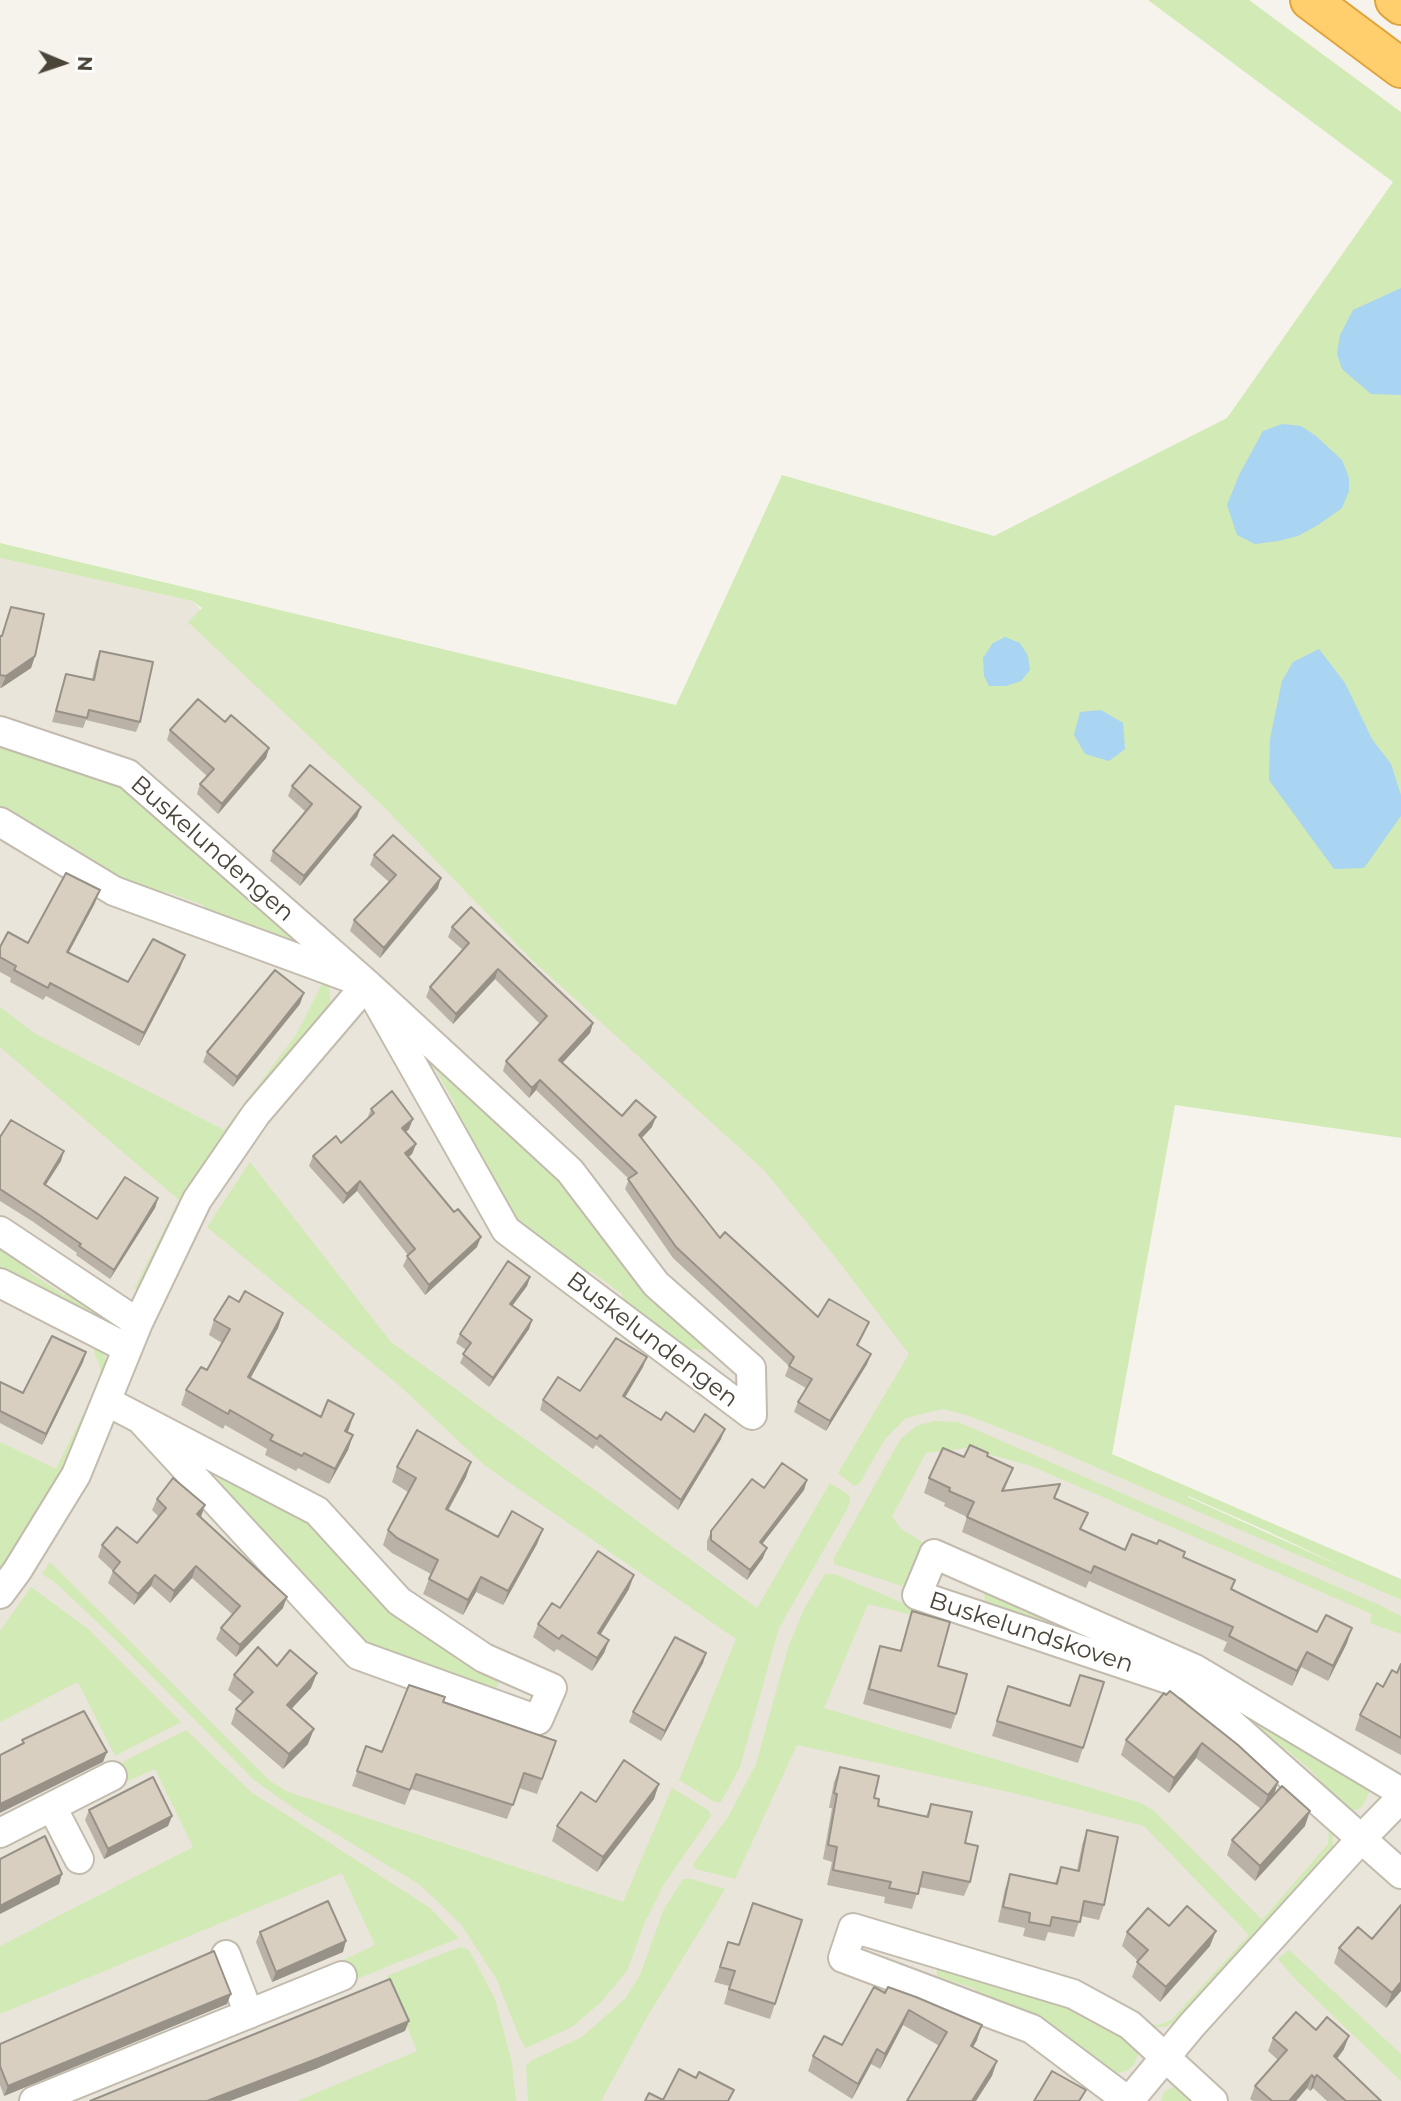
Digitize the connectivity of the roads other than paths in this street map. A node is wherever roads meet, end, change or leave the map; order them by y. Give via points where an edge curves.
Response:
1 (1310, 0) edge
2 (1395, 0) edge
3 (1401, 5) edge
4 (1401, 68) edge
5 (0, 731) edge
6 (0, 822) edge
7 (367, 984) junction
8 (0, 1231) edge
9 (0, 1283) edge
10 (133, 1336) junction
11 (108, 1402) junction
12 (142, 1421) junction
13 (0, 1594) edge
14 (112, 1776) dead end
15 (1401, 1792) edge
16 (1401, 1798) edge
17 (52, 1807) junction
18 (0, 1833) edge
19 (1361, 1839) junction
20 (79, 1859) dead end
21 (1401, 1874) edge
22 (226, 1955) dead end
23 (342, 1976) dead end
24 (249, 2014) junction
25 (1164, 2056) junction
26 (34, 2101) edge
27 (1128, 2101) edge
28 (1213, 2101) edge

1 - 4 highway
2 - 3 highway
5 - 7 street, Buskelundengen via 128,774
6 - 7 street, Buskelundengen via 114,891
7 - 7 street, Buskelundengen via 506,1230 752,1415 751,1368 656,1284 570,1171
7 - 10 street via 256,1114 197,1200
8 - 10 street
9 - 10 street
10 - 11 street
11 - 12 street
11 - 13 street via 76,1475
12 - 12 street via 358,1655 538,1720 552,1688 484,1658 398,1601 317,1511
14 - 17 street
15 - 19 street, Buskelundskoven via 1195,1669 934,1554 917,1595 1189,1686
16 - 19 street
17 - 18 street
17 - 20 street
19 - 21 street, Buskelundskoven
19 - 25 street
22 - 24 street
23 - 24 street
24 - 26 street
25 - 27 street
25 - 27 street via 1129,2025 1073,1994 853,1928 844,1958 1032,2029
25 - 28 street

